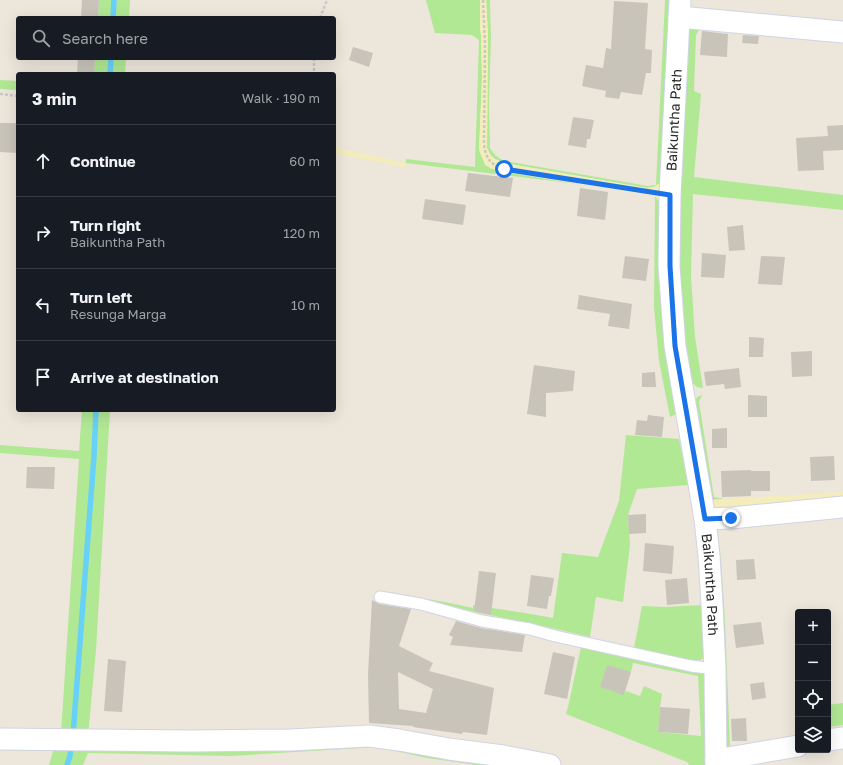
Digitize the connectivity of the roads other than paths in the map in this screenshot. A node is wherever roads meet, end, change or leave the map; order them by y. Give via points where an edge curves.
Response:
1 (680, 9) edge
2 (843, 32) edge
3 (843, 507) edge
4 (705, 519) junction
5 (380, 597) dead end
6 (715, 668) junction
7 (843, 738) edge
8 (0, 739) edge
9 (831, 740) edge
10 (795, 747) edge
11 (716, 762) edge
12 (550, 765) edge

1 - 2 street
1 - 4 street, Baikuntha Path via 670,195 670,266 675,346
3 - 4 street
4 - 6 street, Baikuntha Path
5 - 6 lane via 421,604 482,621 530,629 691,666
6 - 11 street, Baikuntha Path
7 - 9 street
8 - 12 street via 205,741 369,736
10 - 11 street

